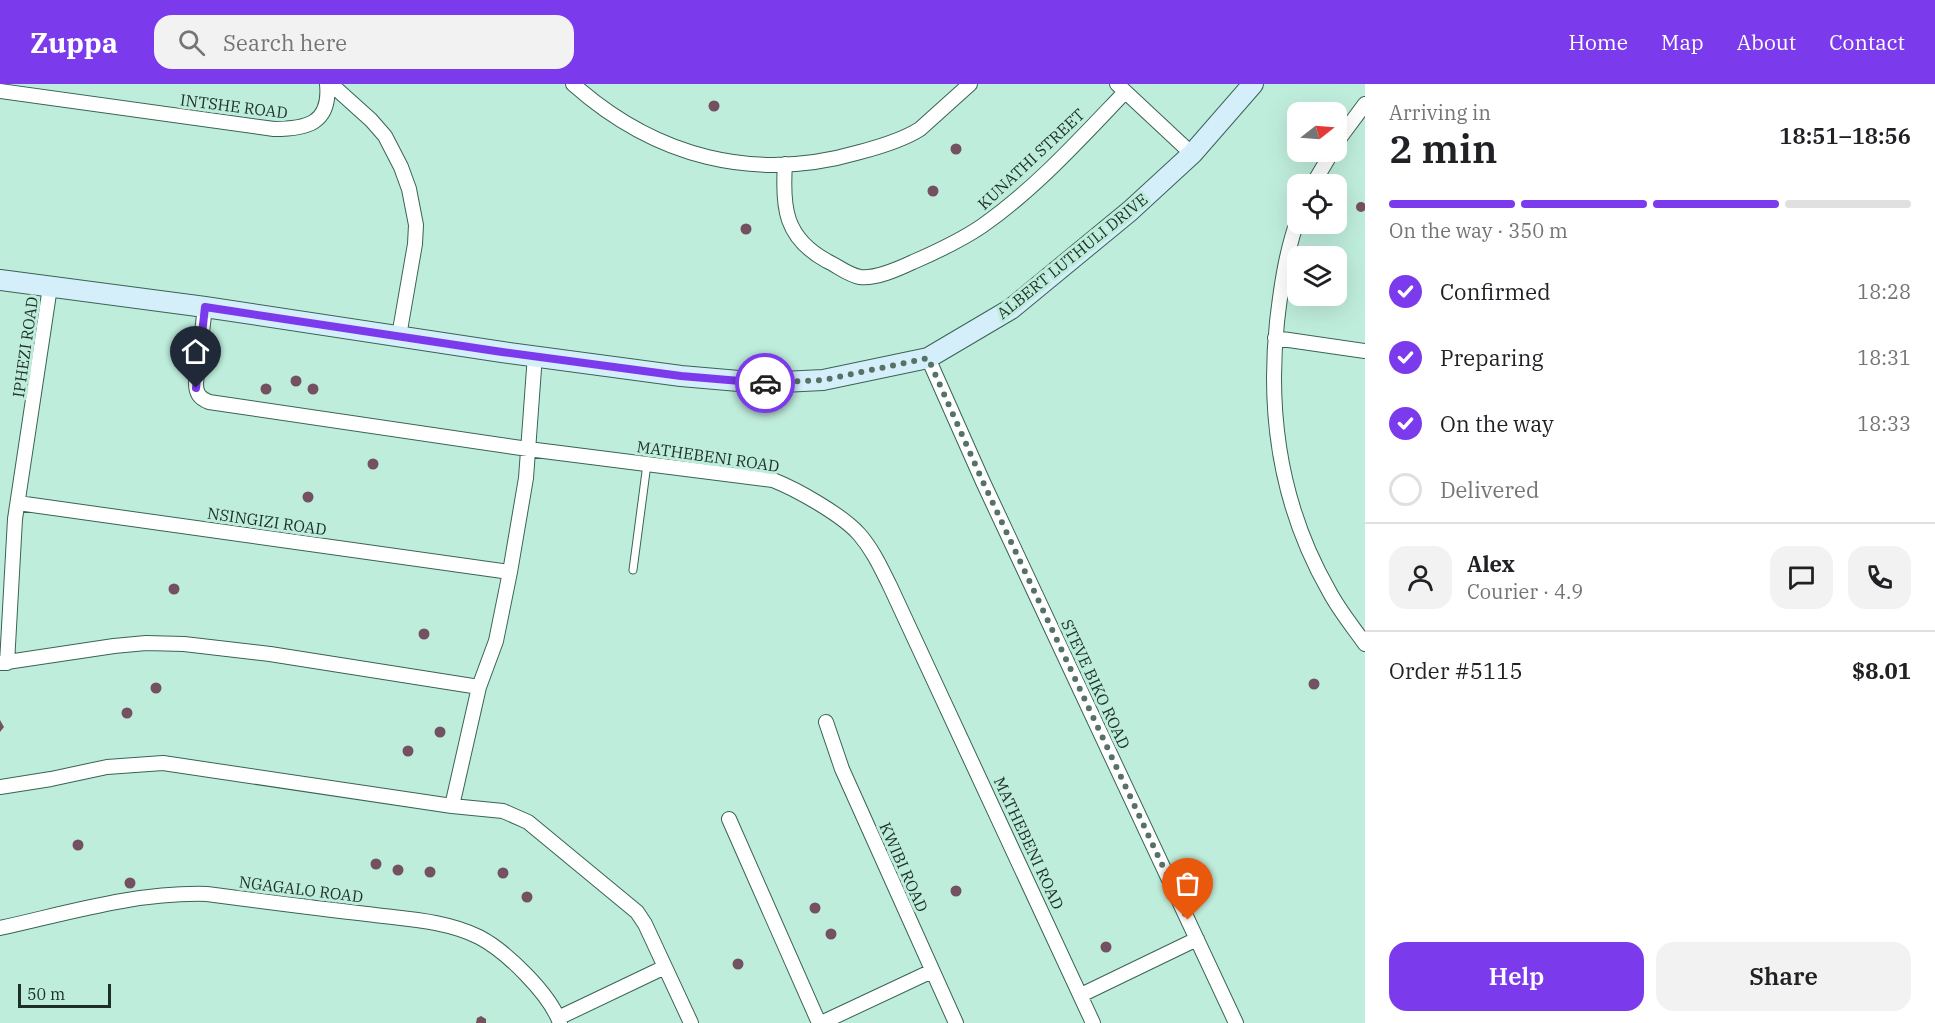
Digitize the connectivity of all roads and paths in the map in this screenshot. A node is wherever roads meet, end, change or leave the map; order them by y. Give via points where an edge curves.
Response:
1 (329, 84) edge
2 (573, 84) edge
3 (970, 84) edge
4 (1253, 84) edge
5 (1121, 88) edge
6 (0, 91) edge
7 (1365, 104) edge
8 (1347, 128) edge
9 (1192, 154) junction
10 (785, 164) junction
11 (1294, 234) edge
12 (0, 280) edge
13 (50, 287) junction
14 (205, 307) junction
15 (399, 336) junction
16 (1275, 338) junction
17 (1365, 351) edge
18 (535, 355) junction
19 (928, 358) junction
20 (528, 449) junction
21 (647, 464) junction
22 (18, 503) junction
23 (633, 570) dead end
24 (510, 572) junction
25 (1365, 644) edge
26 (3, 663) edge
27 (478, 687) junction
28 (826, 722) dead end
29 (0, 787) edge
30 (452, 806) junction
31 (729, 819) dead end
32 (0, 928) edge
33 (1197, 939) junction
34 (665, 968) junction
35 (932, 971) junction
36 (1081, 995) junction
37 (559, 1021) edge
38 (691, 1023) edge
39 (820, 1023) edge
40 (956, 1023) edge
41 (1093, 1023) edge
42 (1236, 1023) edge

1 - 6 street, INTSHE ROAD via 321,113 310,125 291,130
1 - 15 street via 385,136 409,189 416,234
2 - 10 street via 637,130 683,151 739,163
3 - 10 street via 911,134 844,157
4 - 9 street, ALBERT LUTHULI DRIVE
5 - 9 street
5 - 10 street, KUNATHI STREET via 1074,145 983,226 932,254 867,277 849,273 801,243 783,197
7 - 8 street
9 - 19 street, ALBERT LUTHULI DRIVE via 1011,309
11 - 16 street
12 - 13 street, ALBERT LUTHULI DRIVE
13 - 14 street, ALBERT LUTHULI DRIVE
13 - 22 street, IPHEZI ROAD
14 - 15 street, ALBERT LUTHULI DRIVE
14 - 20 street, MATHEBENI ROAD via 196,377 197,393 203,400
15 - 18 street, ALBERT LUTHULI DRIVE
16 - 17 street
16 - 25 street via 1275,430 1291,503 1324,581
18 - 19 street, ALBERT LUTHULI DRIVE via 681,376 780,383 824,380
18 - 20 street
19 - 33 street, STEVE BIKO ROAD
20 - 21 street, MATHEBENI ROAD
20 - 24 street
21 - 23 lane
21 - 36 street, MATHEBENI ROAD via 773,480 796,489 858,532 890,586
22 - 24 street, NSINGIZI ROAD
22 - 26 street, IPHEZI ROAD
24 - 27 street via 496,641
26 - 27 street via 114,646 184,644
27 - 30 street
28 - 35 street, KWIBI ROAD via 842,769
29 - 30 street via 107,767 163,763
30 - 34 street via 503,811 528,822 637,912
31 - 39 street
32 - 37 street, NGAGALO ROAD via 143,896 176,894 207,894 433,923 478,937 497,949 531,980
33 - 36 street
33 - 42 street, STEVE BIKO ROAD
34 - 37 street
34 - 38 street
35 - 39 street
35 - 40 street, KWIBI ROAD
36 - 41 street, MATHEBENI ROAD

